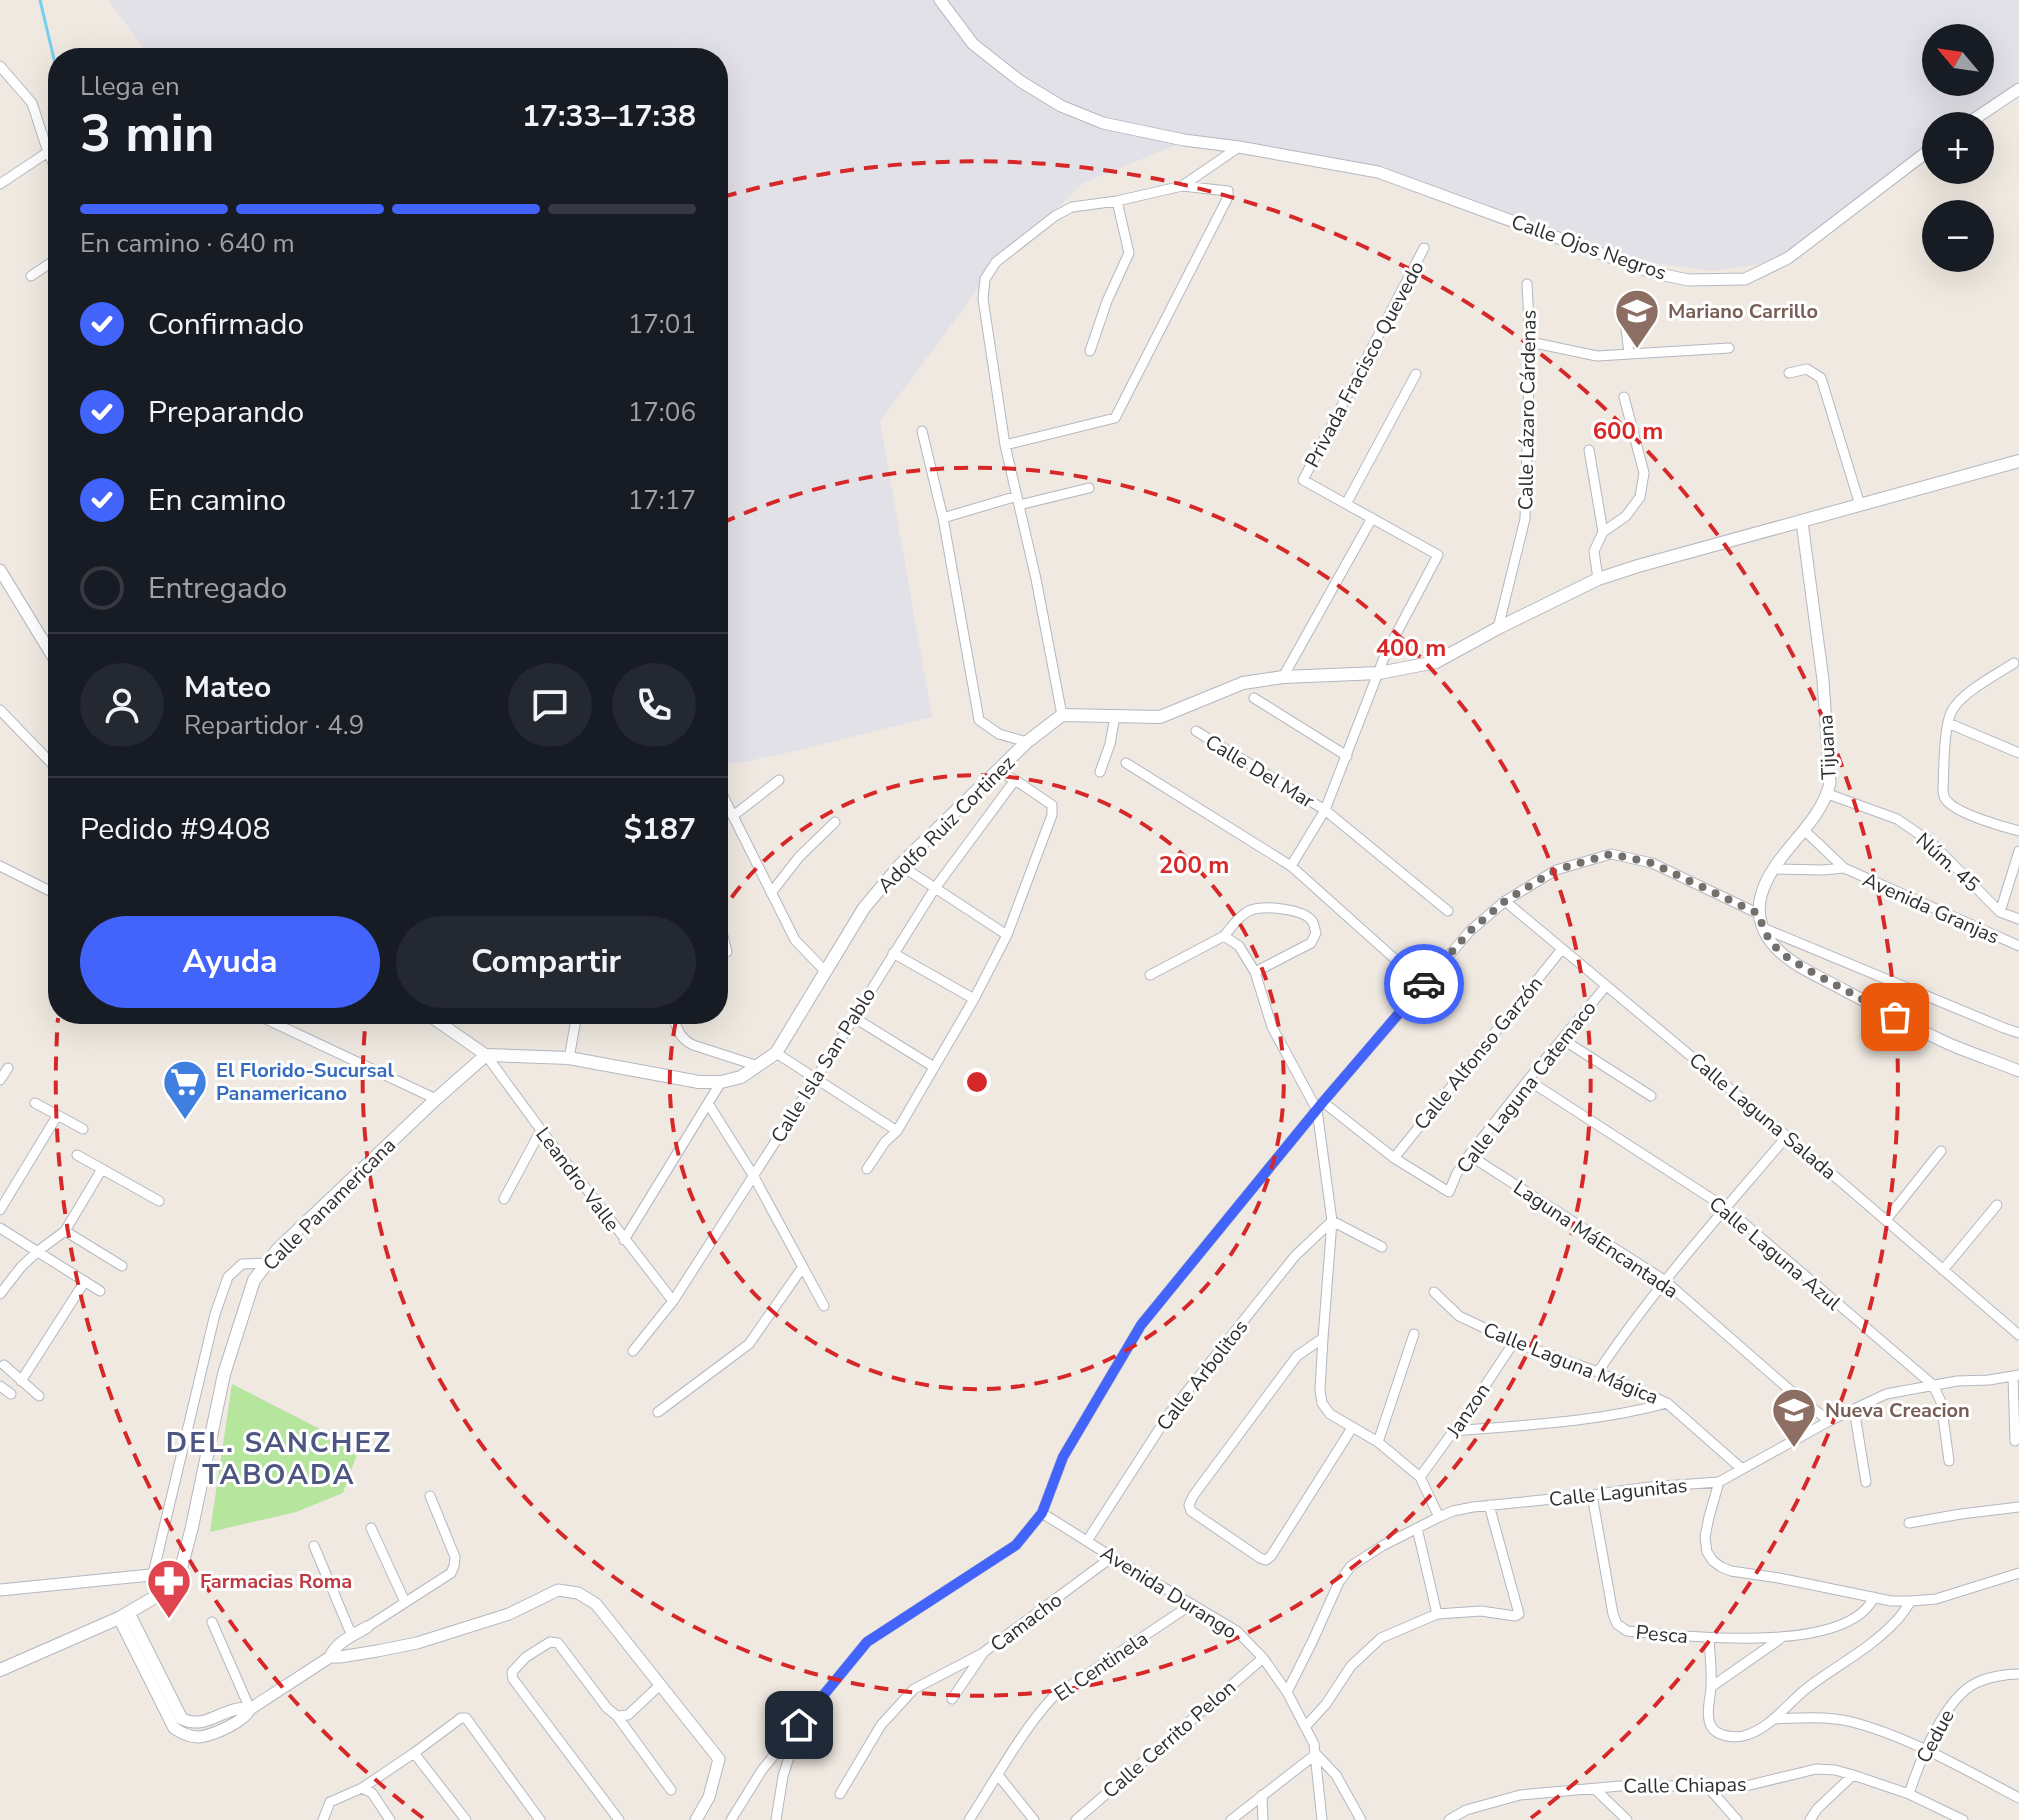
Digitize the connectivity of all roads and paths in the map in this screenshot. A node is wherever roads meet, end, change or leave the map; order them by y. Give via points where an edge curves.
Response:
1 (940, 0) edge
2 (2, 72) edge
3 (2019, 89) edge
4 (1985, 112) edge
5 (1239, 147) junction
6 (48, 152) joint
7 (1922, 156) edge
8 (0, 184) edge
9 (1182, 186) junction
10 (1117, 201) junction
11 (1424, 248) dead end
12 (48, 265) edge
13 (31, 276) dead end
14 (1527, 284) dead end
15 (1624, 312) dead end
16 (1530, 342) junction
17 (1729, 348) dead end
18 (1090, 351) dead end
19 (1629, 353) junction
20 (1789, 373) dead end
21 (1416, 374) dead end
22 (1624, 397) dead end
23 (922, 431) dead end
24 (1005, 445) junction
25 (1589, 450) dead end
26 (2019, 461) edge
27 (1089, 488) dead end
28 (1018, 500) junction
29 (1346, 504) junction
30 (1860, 505) junction
31 (943, 518) junction
32 (1372, 518) junction
33 (1802, 522) junction
34 (1603, 532) junction
35 (0, 570) edge
36 (1598, 579) junction
37 (1498, 628) junction
38 (48, 649) edge
39 (2014, 663) dead end
40 (1379, 673) junction
41 (1283, 677) junction
42 (1254, 698) dead end
43 (0, 710) edge
44 (1062, 715) junction
45 (1115, 716) junction
46 (1948, 723) junction
47 (1196, 731) dead end
48 (1027, 742) junction
49 (2019, 753) edge
50 (1347, 756) junction
51 (48, 757) edge
52 (1126, 763) dead end
53 (998, 771) junction
54 (1100, 772) dead end
55 (779, 780) dead end
56 (1015, 780) junction
57 (1828, 794) junction
58 (728, 806) edge
59 (1325, 810) junction
60 (733, 816) junction
61 (835, 822) dead end
62 (1804, 830) junction
63 (2019, 831) edge
64 (2019, 851) edge
65 (900, 865) junction
66 (0, 866) edge
67 (1291, 866) junction
68 (1844, 868) junction
69 (1773, 869) junction
70 (935, 888) junction
71 (48, 890) edge
72 (771, 893) junction
73 (1505, 901) junction
74 (1448, 911) dead end
75 (2000, 912) junction
76 (1759, 914) junction
77 (2019, 919) edge
78 (1763, 928) junction
79 (1007, 935) junction
80 (1224, 936) junction
81 (2019, 946) edge
82 (1562, 949) junction
83 (893, 953) junction
84 (1406, 969) dead end
85 (825, 971) junction
86 (1255, 972) junction
87 (1150, 975) dead end
88 (1606, 986) junction
89 (974, 999) junction
90 (853, 1017) junction
91 (276, 1024) edge
92 (441, 1024) edge
93 (575, 1024) edge
94 (676, 1024) edge
95 (2019, 1033) edge
96 (1562, 1039) junction
97 (776, 1053) junction
98 (486, 1055) junction
99 (569, 1058) junction
100 (758, 1066) junction
101 (934, 1067) junction
102 (8, 1068) dead end
103 (2019, 1071) edge
104 (0, 1080) edge
105 (815, 1080) junction
106 (1528, 1080) junction
107 (721, 1082) junction
108 (1651, 1096) dead end
109 (436, 1099) junction
110 (35, 1103) dead end
111 (709, 1105) junction
112 (1320, 1106) junction
113 (57, 1116) junction
114 (83, 1129) dead end
115 (541, 1130) junction
116 (897, 1131) junction
117 (1787, 1136) junction
118 (1941, 1151) dead end
119 (77, 1155) dead end
120 (1469, 1155) junction
121 (1394, 1158) junction
122 (102, 1169) junction
123 (867, 1169) dead end
124 (753, 1175) junction
125 (504, 1199) dead end
126 (159, 1201) dead end
127 (1997, 1205) dead end
128 (1726, 1208) junction
129 (0, 1210) edge
130 (1886, 1220) junction
131 (1332, 1221) junction
132 (0, 1228) edge
133 (65, 1231) junction
134 (624, 1240) junction
135 (1382, 1247) dead end
136 (38, 1251) junction
137 (267, 1263) junction
138 (122, 1266) dead end
139 (802, 1268) junction
140 (1943, 1270) junction
141 (1664, 1280) junction
142 (85, 1281) junction
143 (100, 1291) dead end
144 (1434, 1292) dead end
145 (0, 1294) edge
146 (673, 1301) junction
147 (824, 1306) dead end
148 (1414, 1334) dead end
149 (2019, 1335) edge
150 (1323, 1338) junction
151 (1514, 1342) junction
152 (633, 1351) dead end
153 (4, 1365) dead end
154 (1598, 1372) junction
155 (2016, 1376) edge
156 (21, 1381) junction
157 (1933, 1385) junction
158 (0, 1386) edge
159 (11, 1394) dead end
160 (39, 1396) dead end
161 (1667, 1403) junction
162 (1854, 1409) junction
163 (658, 1412) dead end
164 (1829, 1421) junction
165 (1352, 1428) junction
166 (1454, 1431) junction
167 (2015, 1441) dead end
168 (1378, 1442) junction
169 (1949, 1461) dead end
170 (1742, 1469) junction
171 (1420, 1477) junction
172 (1719, 1482) junction
173 (1866, 1482) dead end
174 (1592, 1495) junction
175 (430, 1496) dead end
176 (1489, 1505) junction
177 (2019, 1507) edge
178 (1042, 1513) junction
179 (1439, 1517) junction
180 (1909, 1523) dead end
181 (371, 1528) dead end
182 (1417, 1528) junction
183 (1087, 1541) junction
184 (314, 1546) dead end
185 (1112, 1557) junction
186 (181, 1572) junction
187 (2019, 1573) edge
188 (153, 1574) junction
189 (0, 1590) edge
190 (1874, 1597) junction
191 (1911, 1601) junction
192 (405, 1602) junction
193 (1192, 1604) junction
194 (1437, 1614) junction
195 (124, 1616) junction
196 (212, 1622) dead end
197 (367, 1627) joint
198 (354, 1635) junction
199 (1781, 1638) junction
200 (1709, 1639) junction
201 (984, 1652) junction
202 (330, 1657) junction
203 (1263, 1658) junction
204 (0, 1670) edge
205 (2019, 1674) edge
206 (660, 1685) junction
207 (1711, 1687) junction
208 (1287, 1692) junction
209 (952, 1699) dead end
210 (250, 1709) junction
211 (617, 1716) junction
212 (1773, 1719) junction
213 (799, 1725) junction
214 (1305, 1727) junction
215 (1925, 1749) junction
216 (414, 1753) junction
217 (1316, 1754) junction
218 (998, 1775) junction
219 (1853, 1775) junction
220 (1707, 1786) junction
221 (362, 1788) junction
222 (1595, 1789) junction
223 (671, 1790) dead end
224 (840, 1794) dead end
225 (1909, 1794) junction
226 (1262, 1795) junction
227 (2019, 1798) edge
228 (323, 1820) edge
229 (390, 1820) edge
230 (466, 1820) edge
231 (540, 1820) edge
232 (619, 1820) edge
233 (696, 1820) edge
234 (731, 1820) edge
235 (776, 1820) edge
236 (969, 1820) edge
237 (1034, 1820) edge
238 (1076, 1820) edge
239 (1231, 1820) edge
240 (1263, 1820) edge
241 (1322, 1820) edge
242 (1361, 1820) edge
243 (1449, 1820) edge
244 (1627, 1820) edge
245 (1737, 1820) edge
246 (1810, 1820) edge
247 (1961, 1820) edge

1 - 5 street, Calle Ojos Negros via 973,44 1061,106 1103,123
2 - 6 street via 32,103
3 - 4 street
5 - 7 street, Calle Ojos Negros via 1378,172 1651,272 1688,280 1745,279 1788,258
5 - 9 street
6 - 8 street
9 - 10 street
9 - 24 street via 1228,191 1228,197 1115,418
10 - 18 street via 1129,253
10 - 24 street via 1072,207 1055,216 996,262 985,279 983,299
11 - 29 street, Privada Fracisco Quevedo via 1303,480
12 - 13 street
14 - 16 street, Calle Lázaro Cárdenas
15 - 19 street
16 - 19 street via 1597,356
16 - 37 street, Calle Lázaro Cárdenas via 1525,519
17 - 19 street
20 - 30 street via 1807,369 1821,378
21 - 29 street
22 - 34 street via 1644,473 1640,497 1626,516
23 - 31 street
24 - 28 street
25 - 34 street
26 - 30 main road
27 - 28 street
28 - 31 street
28 - 44 street
29 - 32 street
30 - 33 main road
31 - 48 street via 979,720 999,734
32 - 40 street via 1438,555
32 - 41 street
33 - 36 main road
33 - 57 street, Tijuana via 1823,680
34 - 36 street via 1594,551
35 - 38 street
36 - 37 main road
37 - 40 main road via 1436,662
39 - 46 street via 1961,699
40 - 41 main road
40 - 50 street
41 - 45 main road via 1243,683 1160,717
42 - 50 street
43 - 51 street
44 - 45 main road
44 - 48 main road, Adolfo Ruiz Cortinez
45 - 54 street
46 - 49 street
46 - 63 street via 1945,800
47 - 59 street, Calle Del Mar
48 - 53 main road, Adolfo Ruiz Cortinez
50 - 59 street
52 - 67 street
53 - 56 street
53 - 65 main road, Adolfo Ruiz Cortinez
55 - 60 street
56 - 70 street, Calle Isla San Pablo
56 - 79 street via 1052,805 1052,815
57 - 62 street, Tijuana
57 - 75 street, Núm. 45 via 1897,819 1932,843
58 - 60 street
59 - 67 street
59 - 74 street, Calle Del Mar
60 - 72 street
61 - 72 street
62 - 68 street, Avenida Granjas
62 - 69 street, Tijuana
64 - 75 street
65 - 70 street
65 - 85 main road, Adolfo Ruiz Cortinez via 864,908
66 - 71 street
67 - 84 street
68 - 69 street, Avenida Granjas
68 - 81 street, Avenida Granjas
69 - 76 street, Tijuana
70 - 79 street
70 - 83 street, Calle Isla San Pablo
72 - 85 street via 795,940
73 - 76 street via 1556,870 1611,854 1652,863
73 - 82 street, Calle Laguna Salada
73 - 112 street via 1470,931
75 - 77 street, Núm. 45
76 - 78 street
78 - 95 street
78 - 103 street via 1782,954 1810,971 1947,1043
79 - 89 street
80 - 86 street via 1239,946
80 - 86 street via 1239,917 1267,907 1305,915 1313,922 1316,933 1311,943
80 - 87 street
82 - 88 street, Calle Laguna Salada
82 - 121 street, Calle Alfonso Garzón
83 - 89 street
83 - 90 street, Calle Isla San Pablo
85 - 97 main road, Adolfo Ruiz Cortinez
86 - 112 street via 1272,1027
88 - 96 street, Calle Laguna Catemaco
88 - 117 street, Calle Laguna Salada
89 - 101 street
90 - 101 street
90 - 105 street, Calle Isla San Pablo
91 - 109 street
92 - 98 street
93 - 99 street
94 - 100 street via 684,1041
96 - 106 street, Calle Laguna Catemaco
96 - 108 street
97 - 100 main road, Adolfo Ruiz Cortinez
97 - 105 street
98 - 99 main road, Adolfo Ruiz Cortinez
98 - 109 main road, Calle Panamericana
98 - 115 street, Leandro Valle
99 - 107 main road, Adolfo Ruiz Cortinez
100 - 107 main road, Adolfo Ruiz Cortinez
101 - 116 street
102 - 104 street
105 - 116 street
105 - 124 street, Calle Isla San Pablo
106 - 120 street, Calle Laguna Catemaco
106 - 128 street, Calle Laguna Azul
107 - 111 street
109 - 137 main road, Calle Panamericana
110 - 113 street
111 - 124 street
111 - 134 street
112 - 121 street
112 - 131 street
112 - 178 street via 1141,1325 1063,1457
113 - 114 street
113 - 129 street
115 - 125 street
115 - 134 street, Leandro Valle
116 - 123 street
117 - 128 street
117 - 130 street, Calle Laguna Salada
118 - 130 street
119 - 122 street
120 - 121 street, Calle Laguna Catemaco via 1447,1191
120 - 141 street, Laguna MáEncantada
122 - 126 street
122 - 133 street
124 - 139 street
124 - 146 street, Calle Isla San Pablo
127 - 140 street
128 - 141 street
128 - 157 street, Calle Laguna Azul
130 - 140 street, Calle Laguna Salada
131 - 135 street
131 - 150 street
131 - 183 street, Calle Arbolitos via 1295,1256 1169,1414
132 - 136 street
133 - 136 street
133 - 138 street
134 - 146 street, Leandro Valle
136 - 142 street
136 - 145 street
137 - 186 main road, Calle Panamericana via 254,1280 224,1374
137 - 188 street via 242,1264 228,1277
139 - 147 street
139 - 163 street via 749,1344
140 - 149 street, Calle Laguna Salada
141 - 154 street
141 - 164 street, Laguna MáEncantada
142 - 143 street
142 - 156 street
144 - 151 street, Calle Laguna Mágica via 1459,1316
146 - 152 street, Calle Isla San Pablo
148 - 168 street
150 - 165 street via 1322,1403
150 - 165 street via 1297,1356 1193,1496 1191,1511 1266,1560
151 - 154 street, Calle Laguna Mágica
151 - 166 street, Janzon
153 - 156 street
154 - 161 street, Calle Laguna Mágica
155 - 157 street, Calle Lagunitas
155 - 167 street
156 - 160 street
157 - 162 street, Calle Lagunitas via 1886,1394
157 - 169 street via 1941,1402
158 - 159 street
161 - 166 street via 1637,1412
161 - 170 street, Calle Laguna Mágica
162 - 164 street, Calle Lagunitas
162 - 173 street
164 - 170 street, Calle Lagunitas
165 - 168 street
166 - 171 street, Janzon
168 - 171 street
170 - 172 street, Calle Lagunitas
171 - 179 street
172 - 174 street, Calle Lagunitas
172 - 190 street via 1705,1537 1707,1552 1721,1567
174 - 176 street, Calle Lagunitas
174 - 200 street, Pesca via 1617,1624 1627,1631
175 - 192 street via 454,1566
176 - 179 street, Calle Lagunitas
176 - 194 street via 1519,1612
177 - 180 street
178 - 183 street, Avenida Durango
178 - 213 street via 1016,1545 867,1642
179 - 182 street, Calle Lagunitas
181 - 192 street
182 - 194 street
182 - 208 street, Calle Lagunitas via 1351,1566
183 - 185 street, Avenida Durango
184 - 198 street
185 - 193 street, Avenida Durango
185 - 201 street, Camacho
186 - 188 street
186 - 195 main road via 172,1586
187 - 191 street via 1936,1599
188 - 189 street
190 - 191 street
190 - 199 street via 1844,1625
191 - 212 street via 1883,1633
192 - 197 street
193 - 203 street, Avenida Durango via 1237,1631
193 - 218 street, El Centinela via 1053,1697
194 - 214 street via 1381,1638 1351,1666
195 - 204 main road
195 - 210 street via 178,1723
196 - 210 street
197 - 198 street
198 - 202 street
199 - 200 street, Pesca
199 - 207 street
200 - 207 street
201 - 209 street, Camacho
201 - 224 street via 914,1689 881,1725
202 - 206 street via 417,1643 509,1614 558,1590 578,1593 596,1604
202 - 210 street
203 - 208 street, Avenida Durango
203 - 238 street, Calle Cerrito Pelon
205 - 215 street, Cedue via 1975,1683 1953,1703
206 - 211 street via 628,1715
206 - 233 street via 719,1759 709,1797
207 - 212 street via 1709,1715 1716,1732 1745,1736
208 - 214 street, Avenida Durango
211 - 223 street
211 - 232 street via 558,1643 550,1642 526,1657 512,1672
212 - 215 street via 1848,1721
213 - 234 street
213 - 235 street
214 - 217 street, Avenida Durango
215 - 225 street, Cedue
215 - 227 street
216 - 221 street
216 - 230 street
216 - 231 street via 466,1718
217 - 226 street
217 - 241 street, Avenida Durango
217 - 242 street via 1336,1775
218 - 236 street, El Centinela
218 - 237 street
219 - 220 street, Calle Chiapas via 1816,1769 1746,1786
219 - 225 street, Calle Chiapas
219 - 246 street
220 - 222 street, Calle Chiapas
220 - 245 street
221 - 228 street via 330,1802
221 - 229 street via 372,1793
222 - 243 street, Calle Chiapas via 1520,1795
222 - 244 street
225 - 247 street, Calle Chiapas
226 - 239 street
226 - 240 street

